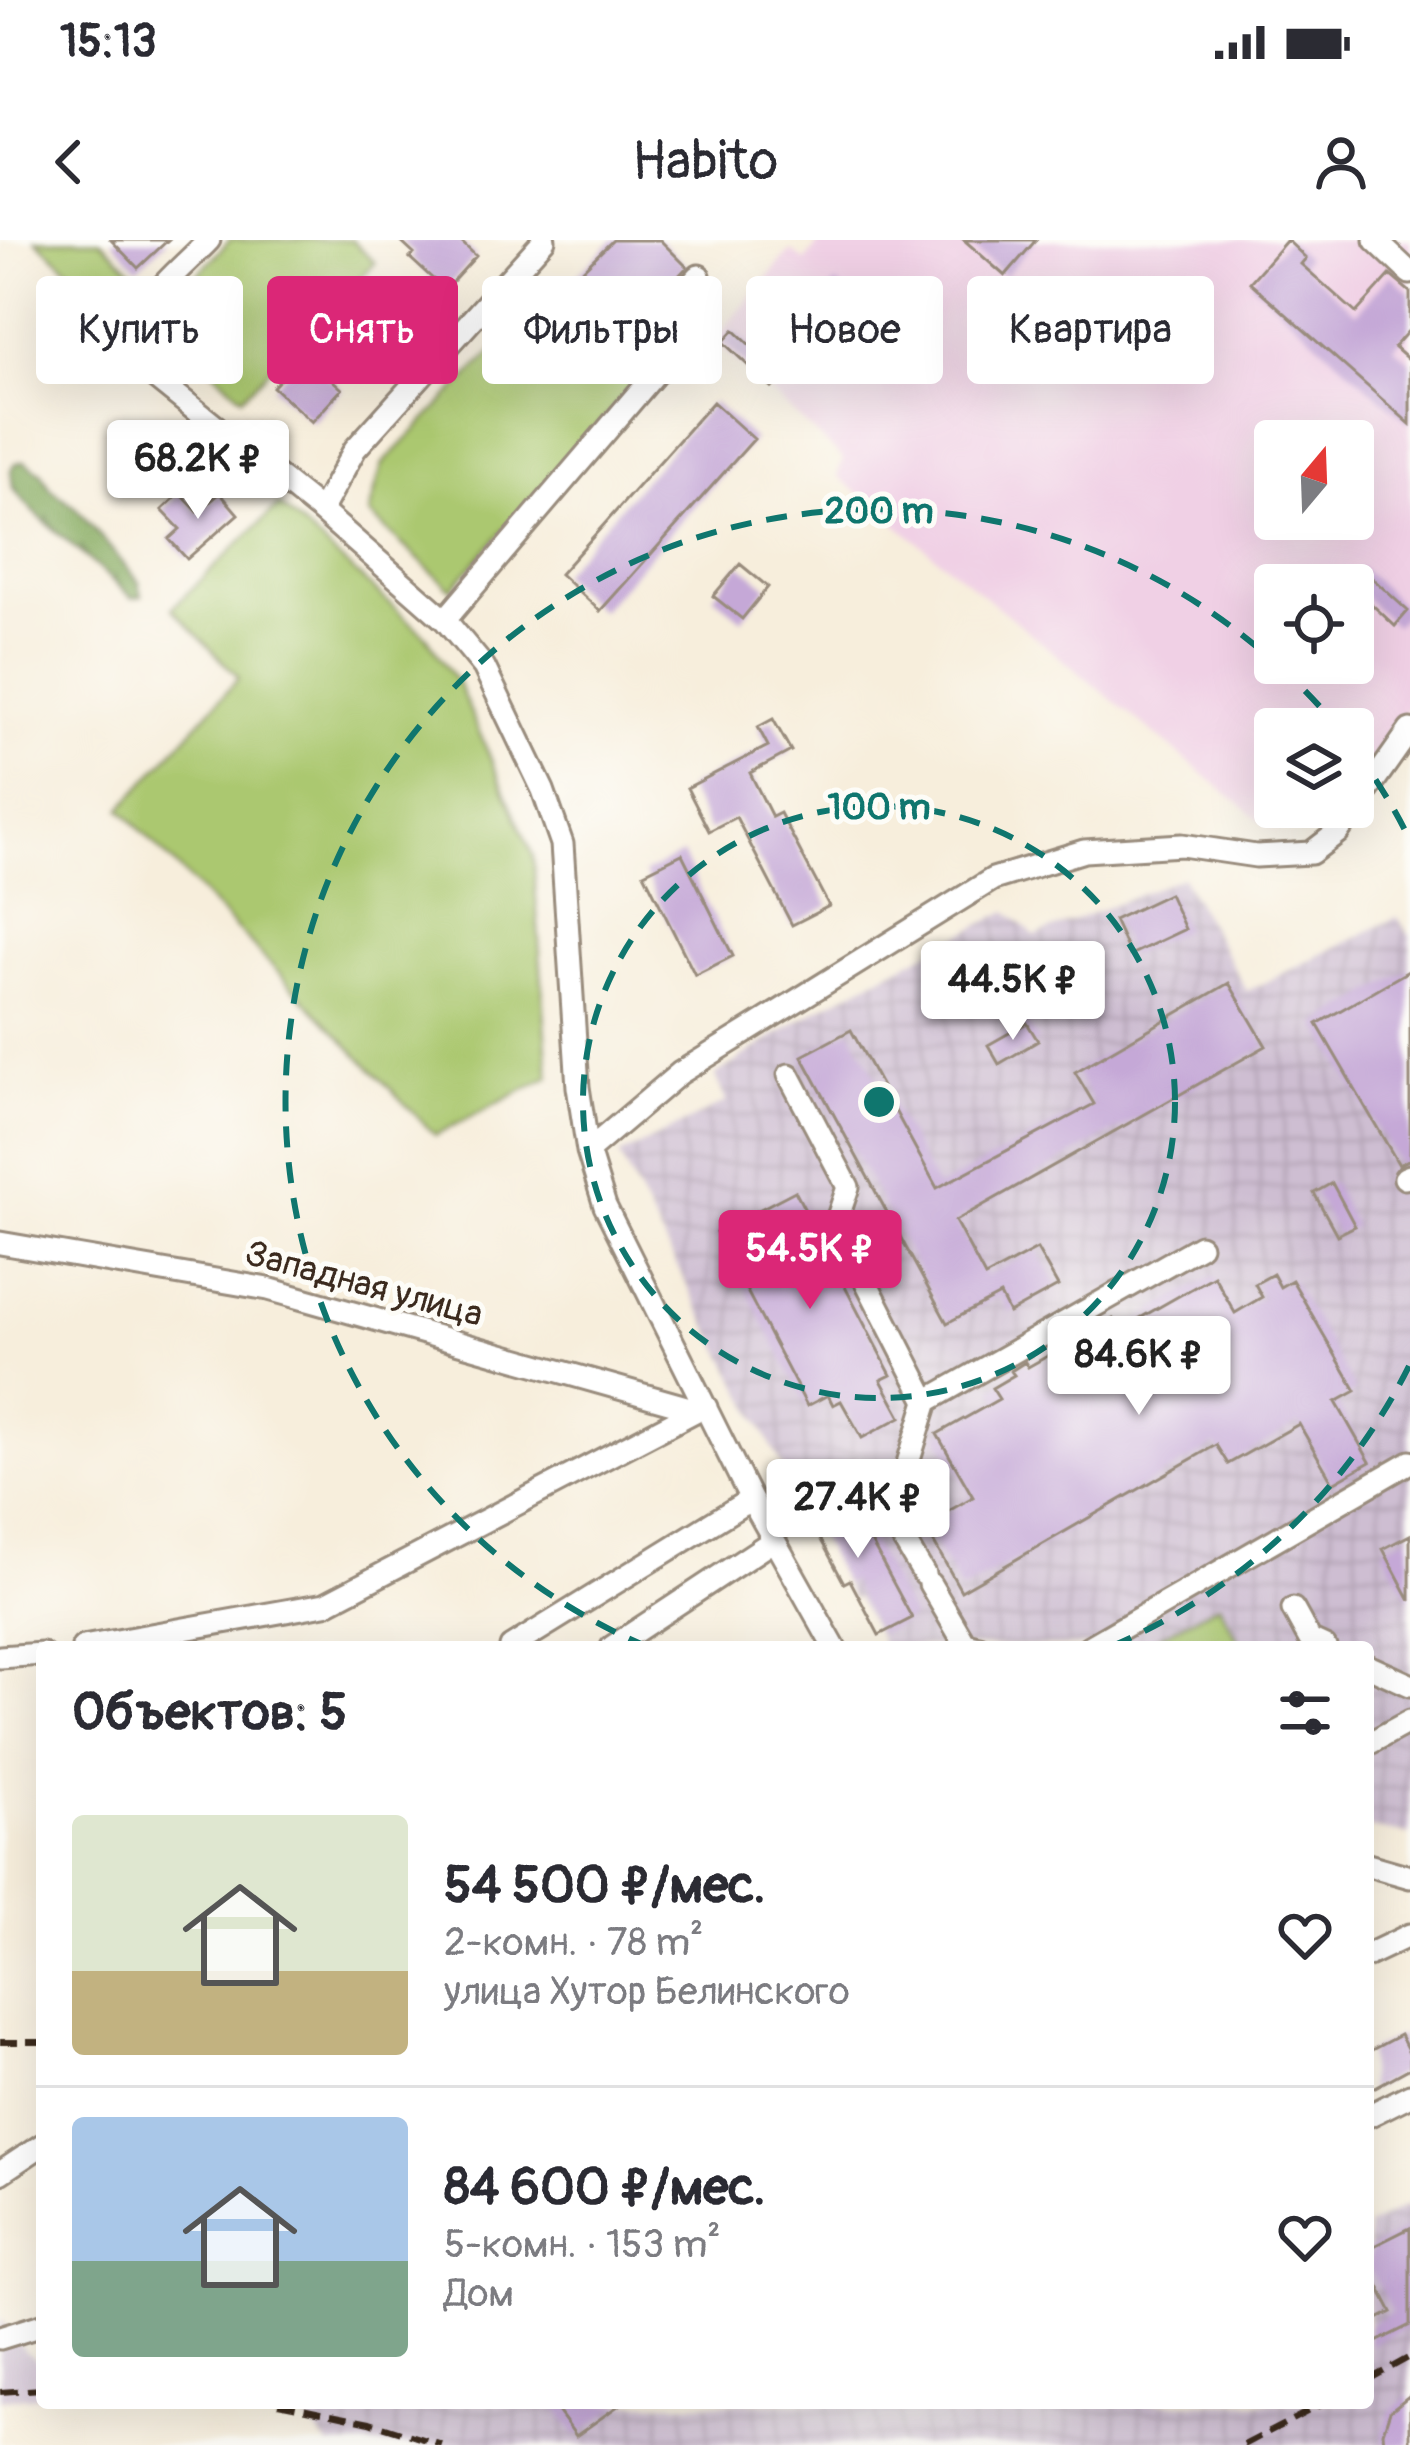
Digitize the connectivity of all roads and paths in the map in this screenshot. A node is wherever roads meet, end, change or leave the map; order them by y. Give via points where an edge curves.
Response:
1 (209, 240) edge
2 (544, 240) edge
3 (1375, 240) edge
4 (1410, 273) edge
5 (646, 384) edge
6 (321, 511) junction
7 (446, 620) junction
8 (1410, 730) edge
9 (788, 1075) dead end
10 (588, 1151) junction
11 (0, 1243) edge
12 (1200, 1246) dead end
13 (927, 1401) junction
14 (702, 1408) junction
15 (1410, 1462) edge
16 (751, 1499) junction
17 (774, 1540) junction
18 (1293, 1609) dead end
19 (117, 1641) edge
20 (521, 1641) edge
21 (621, 1641) edge
22 (831, 1641) edge
23 (963, 1641) edge
24 (1099, 1641) edge
25 (1312, 1641) edge
26 (36, 1654) edge
27 (0, 1657) edge
28 (1374, 1669) edge
29 (1410, 1685) edge
30 (1410, 1721) edge
31 (1374, 1741) edge
32 (1374, 1867) edge
33 (1410, 1877) edge
34 (1410, 1935) edge
35 (1374, 1952) edge
36 (1410, 2095) edge
37 (1374, 2113) edge
38 (36, 2149) edge
39 (0, 2173) edge
40 (36, 2327) edge
41 (0, 2338) edge

1 - 6 street via 143,310 134,352 143,368
2 - 6 street via 355,449
3 - 4 street
5 - 7 street
6 - 7 street
7 - 10 street via 484,667 562,844
8 - 10 street via 1338,832 1311,853 1256,856 1182,845 1084,850 993,879 680,1072
9 - 13 street via 848,1187 836,1223
10 - 14 street via 605,1206
11 - 14 street, Западная улица via 268,1289
12 - 13 street
13 - 23 street via 891,1519
14 - 16 street
14 - 19 street via 325,1604
15 - 24 street
16 - 17 street
16 - 20 street
17 - 21 street
17 - 22 street
18 - 25 street
26 - 27 street
28 - 29 street
30 - 31 street
32 - 33 street
34 - 35 street
36 - 37 street
38 - 39 street
40 - 41 street

